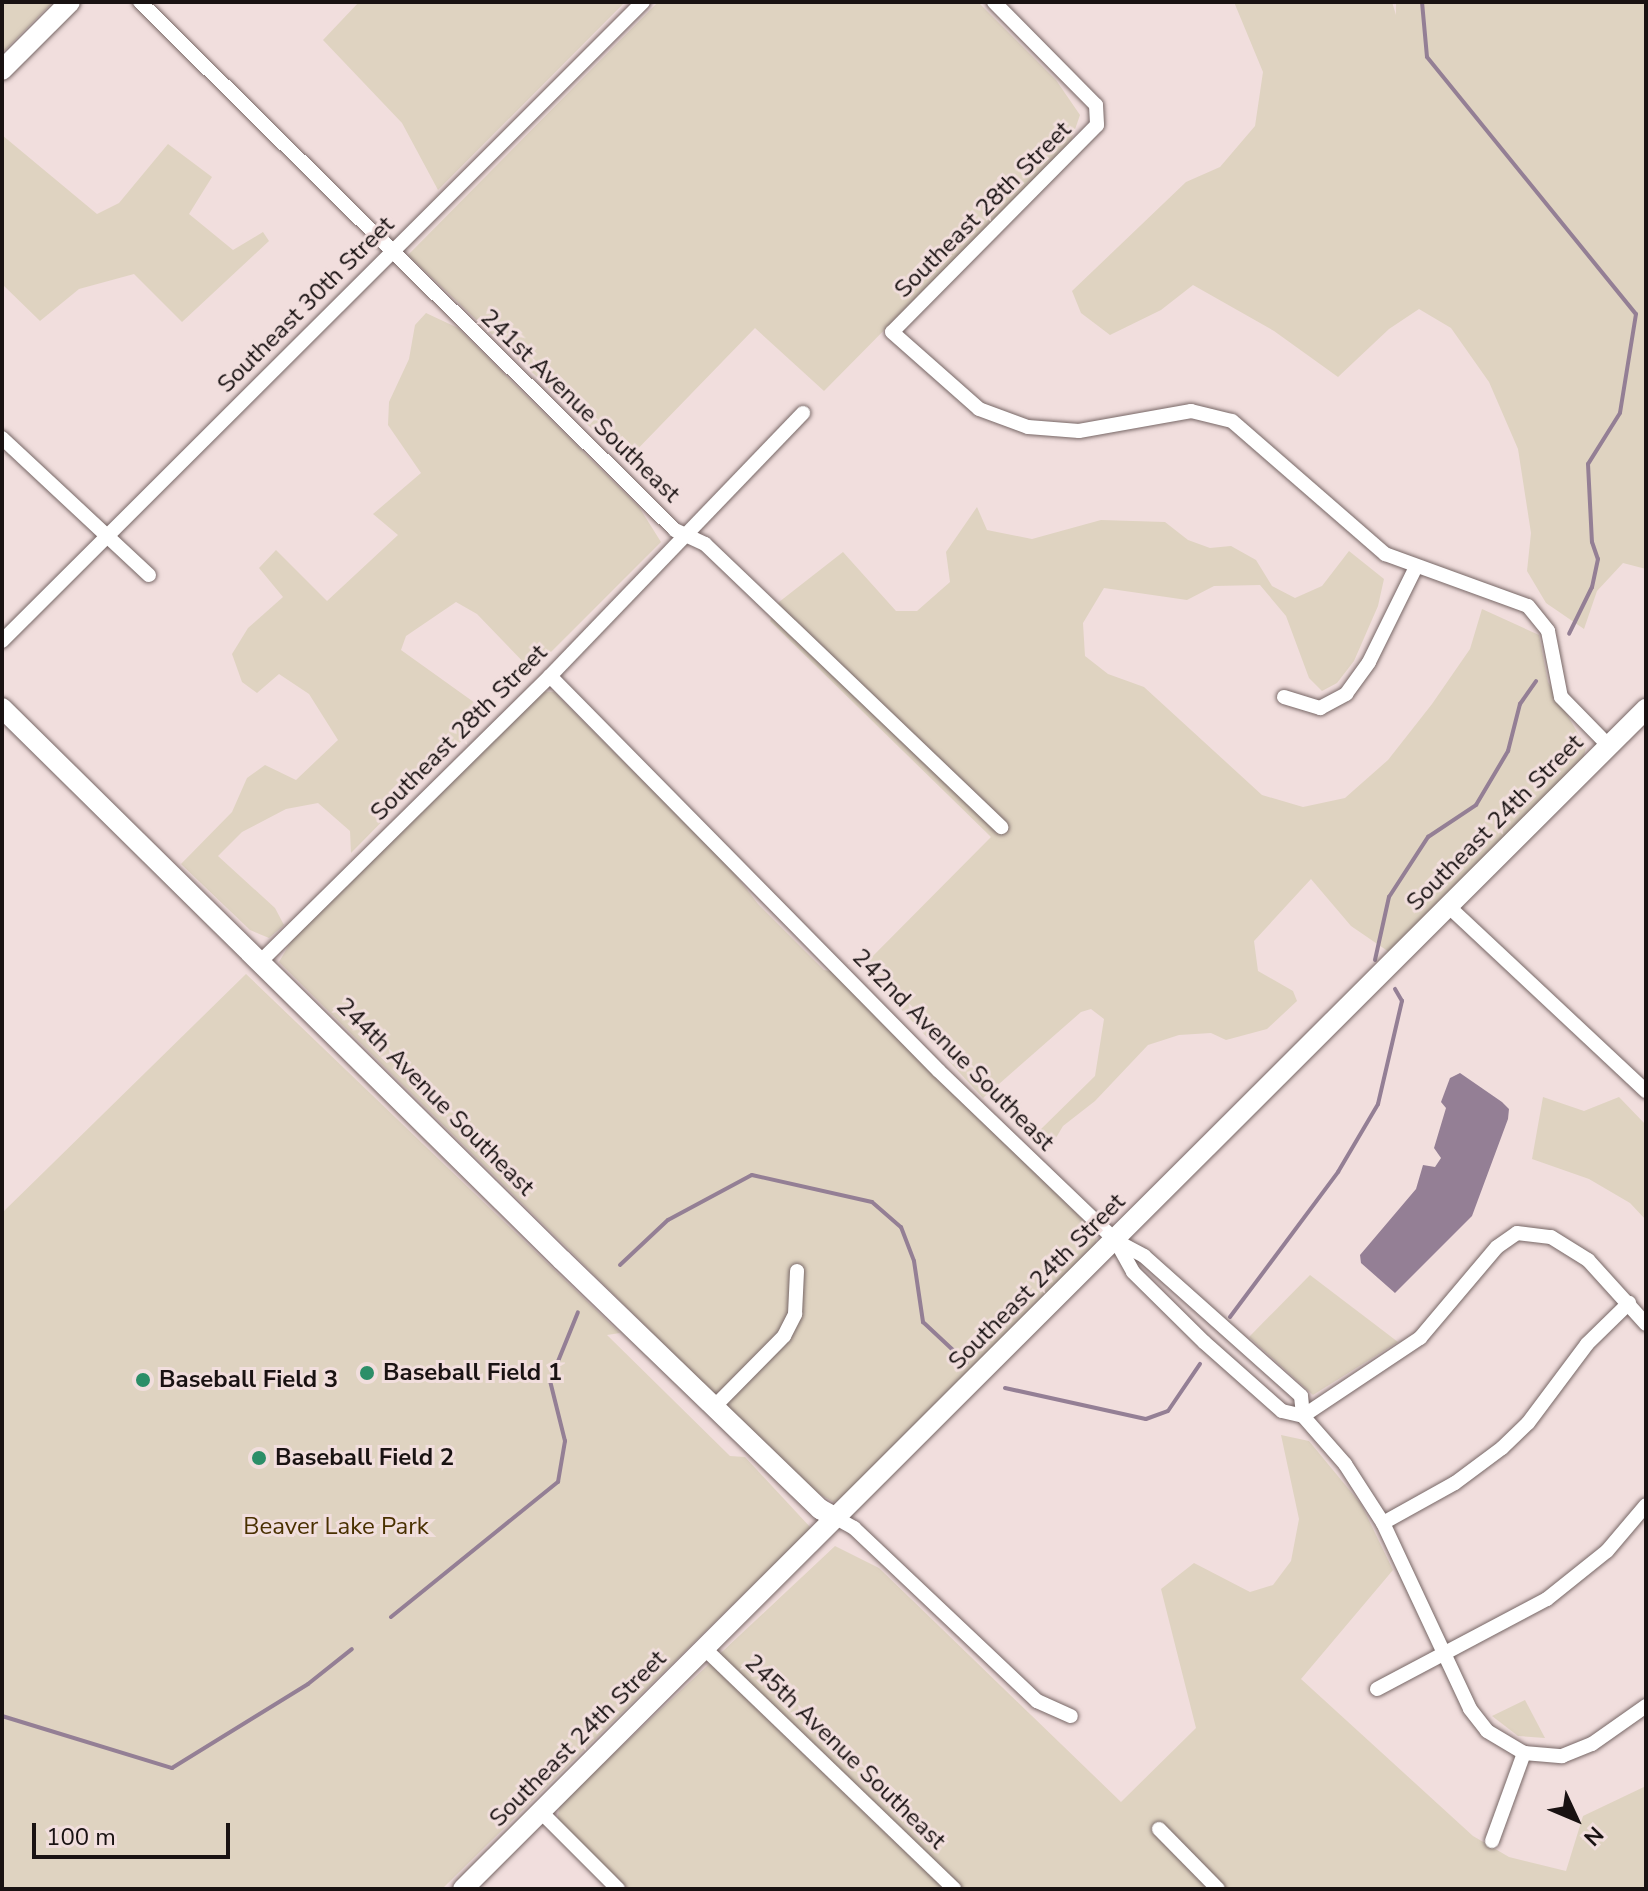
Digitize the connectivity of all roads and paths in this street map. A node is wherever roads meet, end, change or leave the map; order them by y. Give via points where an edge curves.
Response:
1 (70, 2) edge
2 (140, 2) edge
3 (643, 2) edge
4 (994, 2) edge
5 (2, 70) edge
6 (391, 250) junction
7 (803, 413) dead end
8 (2, 438) edge
9 (108, 535) junction
10 (687, 535) junction
11 (1415, 569) junction
12 (149, 575) dead end
13 (2, 641) edge
14 (550, 676) junction
15 (1284, 697) dead end
16 (2, 708) edge
17 (1646, 709) edge
18 (1609, 746) junction
19 (1001, 827) dead end
20 (1448, 906) junction
21 (261, 961) junction
22 (1646, 1091) edge
23 (1116, 1241) junction
24 (797, 1271) dead end
25 (1629, 1303) junction
26 (1646, 1324) edge
27 (714, 1407) junction
28 (1303, 1416) junction
29 (1646, 1505) edge
30 (836, 1518) junction
31 (1383, 1523) junction
32 (705, 1649) junction
33 (1448, 1655) junction
34 (1377, 1689) dead end
35 (1646, 1706) edge
36 (1071, 1716) dead end
37 (1524, 1753) junction
38 (541, 1812) junction
39 (1159, 1829) dead end
40 (1492, 1841) dead end
41 (463, 1889) edge
42 (618, 1889) edge
43 (954, 1889) edge
44 (1218, 1889) edge

1 - 5 street
2 - 6 street, 241st Avenue Southeast
3 - 6 street, Southeast 30th Street
4 - 11 street, Southeast 28th Street via 1096,105 1099,116 1090,134 892,332 979,409 1028,427 1079,431 1191,411 1232,421 1373,545
6 - 9 street, Southeast 30th Street
6 - 10 street, 241st Avenue Southeast via 664,519
7 - 10 street, Southeast 28th Street
8 - 9 street
9 - 12 street
9 - 13 street, Southeast 30th Street
10 - 14 street, Southeast 28th Street
10 - 19 street, 241st Avenue Southeast via 705,544
11 - 15 street via 1369,662 1346,694 1320,708
11 - 18 street via 1499,591 1528,606 1548,631 1561,697
14 - 21 street, Southeast 28th Street
14 - 23 street, 242nd Avenue Southeast
16 - 21 street, 244th Avenue Southeast
17 - 18 street, Southeast 24th Street
18 - 20 street, Southeast 24th Street
20 - 22 street
20 - 23 street, Southeast 24th Street
21 - 27 street, 244th Avenue Southeast
23 - 28 street, 242nd Avenue Southeast via 1133,1272 1204,1342 1282,1411
23 - 28 street, 242nd Avenue Southeast via 1144,1256 1301,1396
23 - 30 street, Southeast 24th Street
24 - 27 street via 795,1314 784,1336
25 - 26 street
25 - 28 street via 1606,1276 1568,1247 1542,1234 1517,1233 1497,1247 1420,1338
25 - 31 street via 1587,1344 1528,1423 1502,1448 1455,1483
27 - 30 street, 244th Avenue Southeast via 820,1509
28 - 31 street, 242nd Avenue Southeast via 1345,1464
29 - 33 street via 1607,1551 1547,1599
30 - 32 street, Southeast 24th Street
30 - 36 street via 854,1528 1037,1701
31 - 33 street, 242nd Avenue Southeast
32 - 38 street, Southeast 24th Street
32 - 43 street, 245th Avenue Southeast
33 - 34 street
33 - 37 street, 242nd Avenue Southeast via 1477,1720 1498,1741
35 - 37 street via 1577,1751 1562,1756
37 - 40 street
38 - 41 street, Southeast 24th Street
38 - 42 street
39 - 44 street

